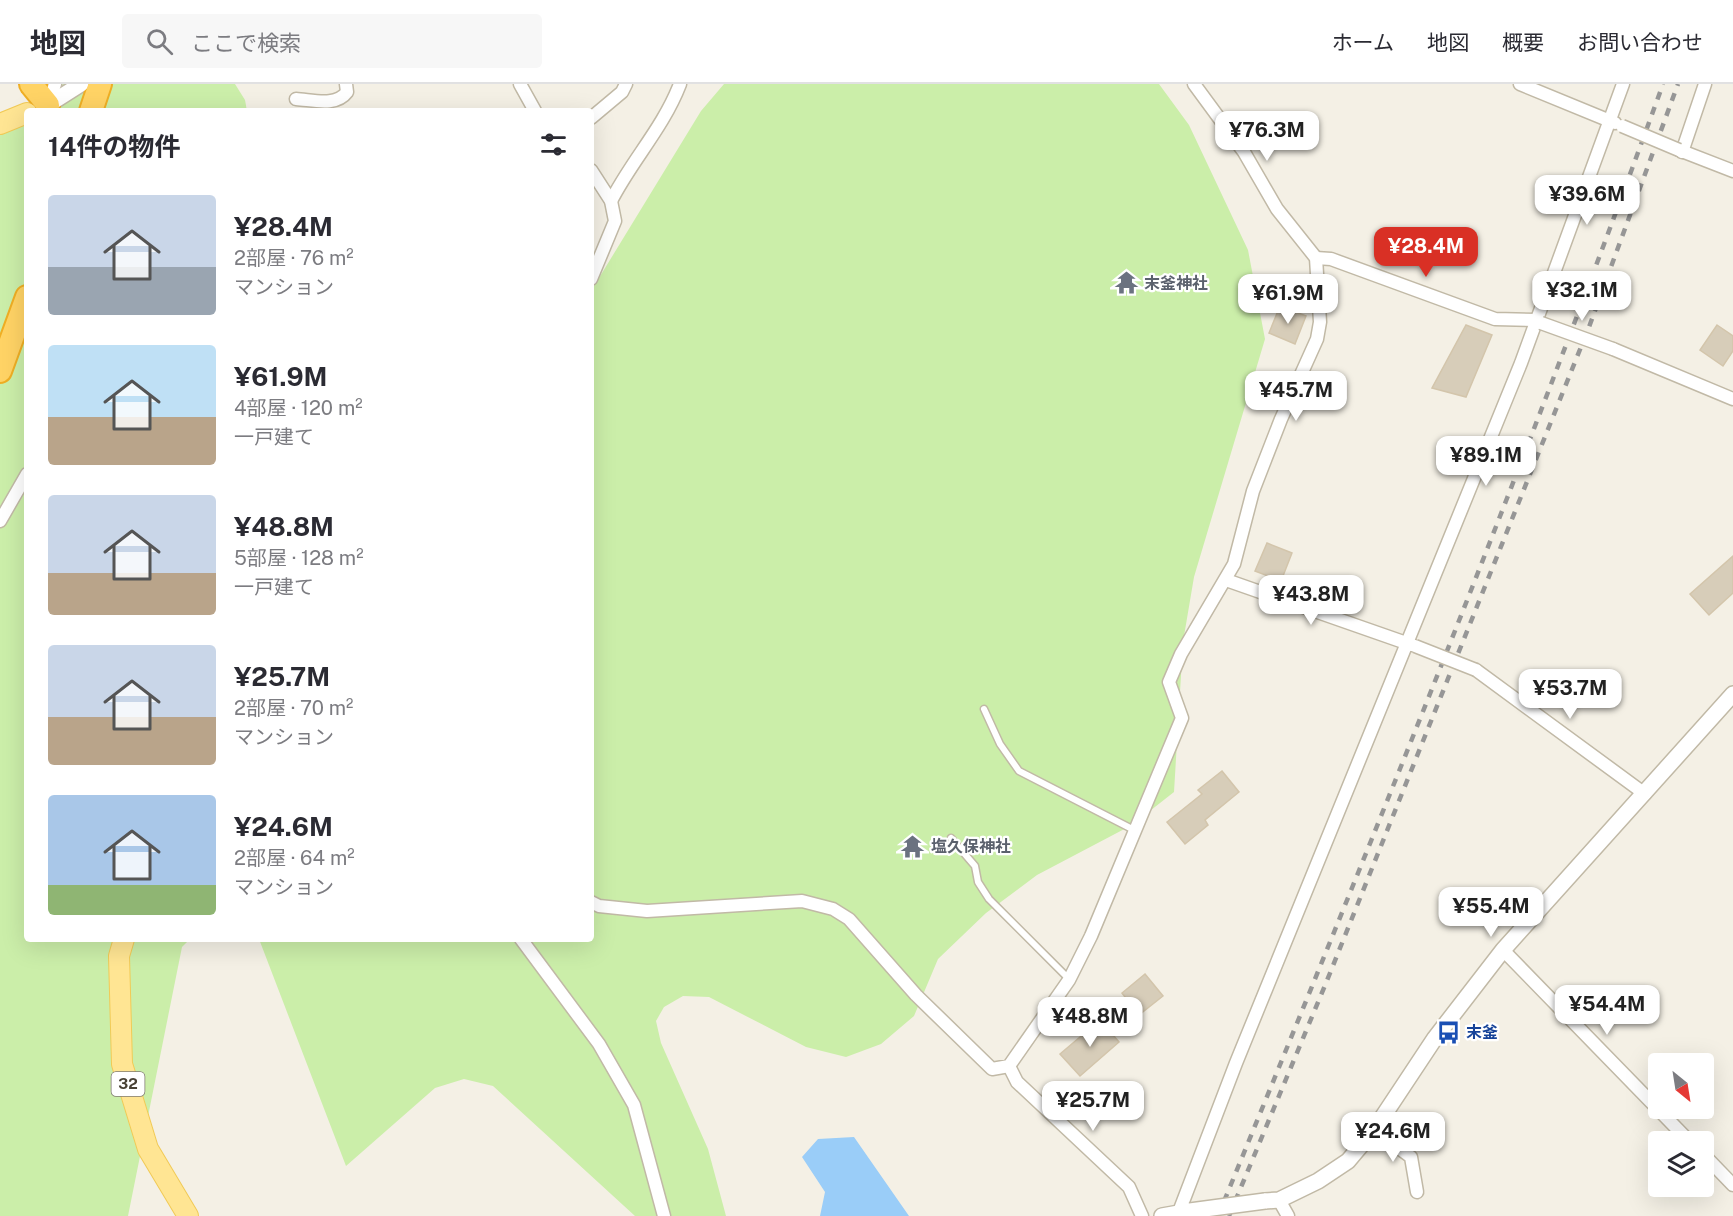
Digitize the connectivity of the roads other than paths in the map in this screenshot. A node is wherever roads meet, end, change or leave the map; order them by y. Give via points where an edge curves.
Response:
1 (31, 84) edge
2 (81, 84) edge
3 (100, 84) edge
4 (346, 84) edge
5 (520, 84) edge
6 (626, 84) edge
7 (680, 84) edge
8 (1194, 84) edge
9 (1520, 84) edge
10 (1623, 84) edge
11 (1705, 84) edge
12 (46, 99) edge
13 (296, 99) dead end
14 (92, 108) edge
15 (533, 108) edge
16 (24, 114) edge
17 (594, 115) edge
18 (0, 124) edge
19 (1616, 124) junction
20 (1680, 151) junction
21 (1733, 171) edge
22 (594, 175) edge
23 (611, 201) junction
24 (1316, 258) junction
25 (594, 272) edge
26 (24, 305) edge
27 (1538, 321) junction
28 (0, 371) edge
29 (1733, 399) edge
30 (24, 479) edge
31 (0, 520) edge
32 (1226, 580) junction
33 (1410, 644) junction
34 (1733, 694) edge
35 (984, 709) dead end
36 (1645, 794) junction
37 (1136, 831) junction
38 (951, 838) dead end
39 (594, 904) edge
40 (123, 942) edge
41 (523, 942) edge
42 (1503, 950) junction
43 (1069, 980) junction
44 (1009, 1066) junction
45 (1374, 1130) junction
46 (1679, 1131) edge
47 (1714, 1165) edge
48 (1733, 1185) edge
49 (1417, 1192) dead end
50 (1272, 1200) junction
51 (1184, 1211) junction
52 (188, 1216) edge
53 (664, 1216) edge
54 (1142, 1216) edge
55 (1162, 1216) edge
56 (1288, 1216) edge

1 - 12 highway
2 - 12 street
3 - 14 highway
4 - 13 street via 347,92 335,101
5 - 15 street
6 - 17 street
7 - 23 street via 658,129 625,174
8 - 24 street via 1244,152 1277,209
9 - 19 street
10 - 19 street
11 - 20 street
16 - 18 main road
19 - 20 street, bridge
19 - 27 street
20 - 21 street
22 - 23 street
23 - 25 street via 615,221
24 - 27 street via 1331,259 1495,319
24 - 32 street via 1320,322 1317,339 1253,491 1234,564
26 - 28 highway
27 - 29 street, bridge
27 - 33 street
30 - 31 street
32 - 33 street
32 - 37 street via 1181,654 1169,682 1182,718
33 - 36 street, bridge via 1476,670
33 - 51 street via 1236,1063
34 - 36 street
35 - 37 lane via 1000,744 1019,771
36 - 42 street
37 - 43 street
38 - 43 lane via 975,866 978,882 988,899
39 - 44 street via 647,911 802,901 833,909 849,919 916,995 992,1069
40 - 52 main road, 32 via 119,956 122,1064 148,1149
41 - 53 street via 599,1044 634,1105
42 - 45 street via 1435,1038
42 - 46 street
43 - 44 street
44 - 54 street via 1017,1082 1129,1186
45 - 49 street via 1410,1156
45 - 50 street via 1348,1161 1318,1181
47 - 48 street
50 - 51 street, bridge
50 - 56 street
51 - 55 street

